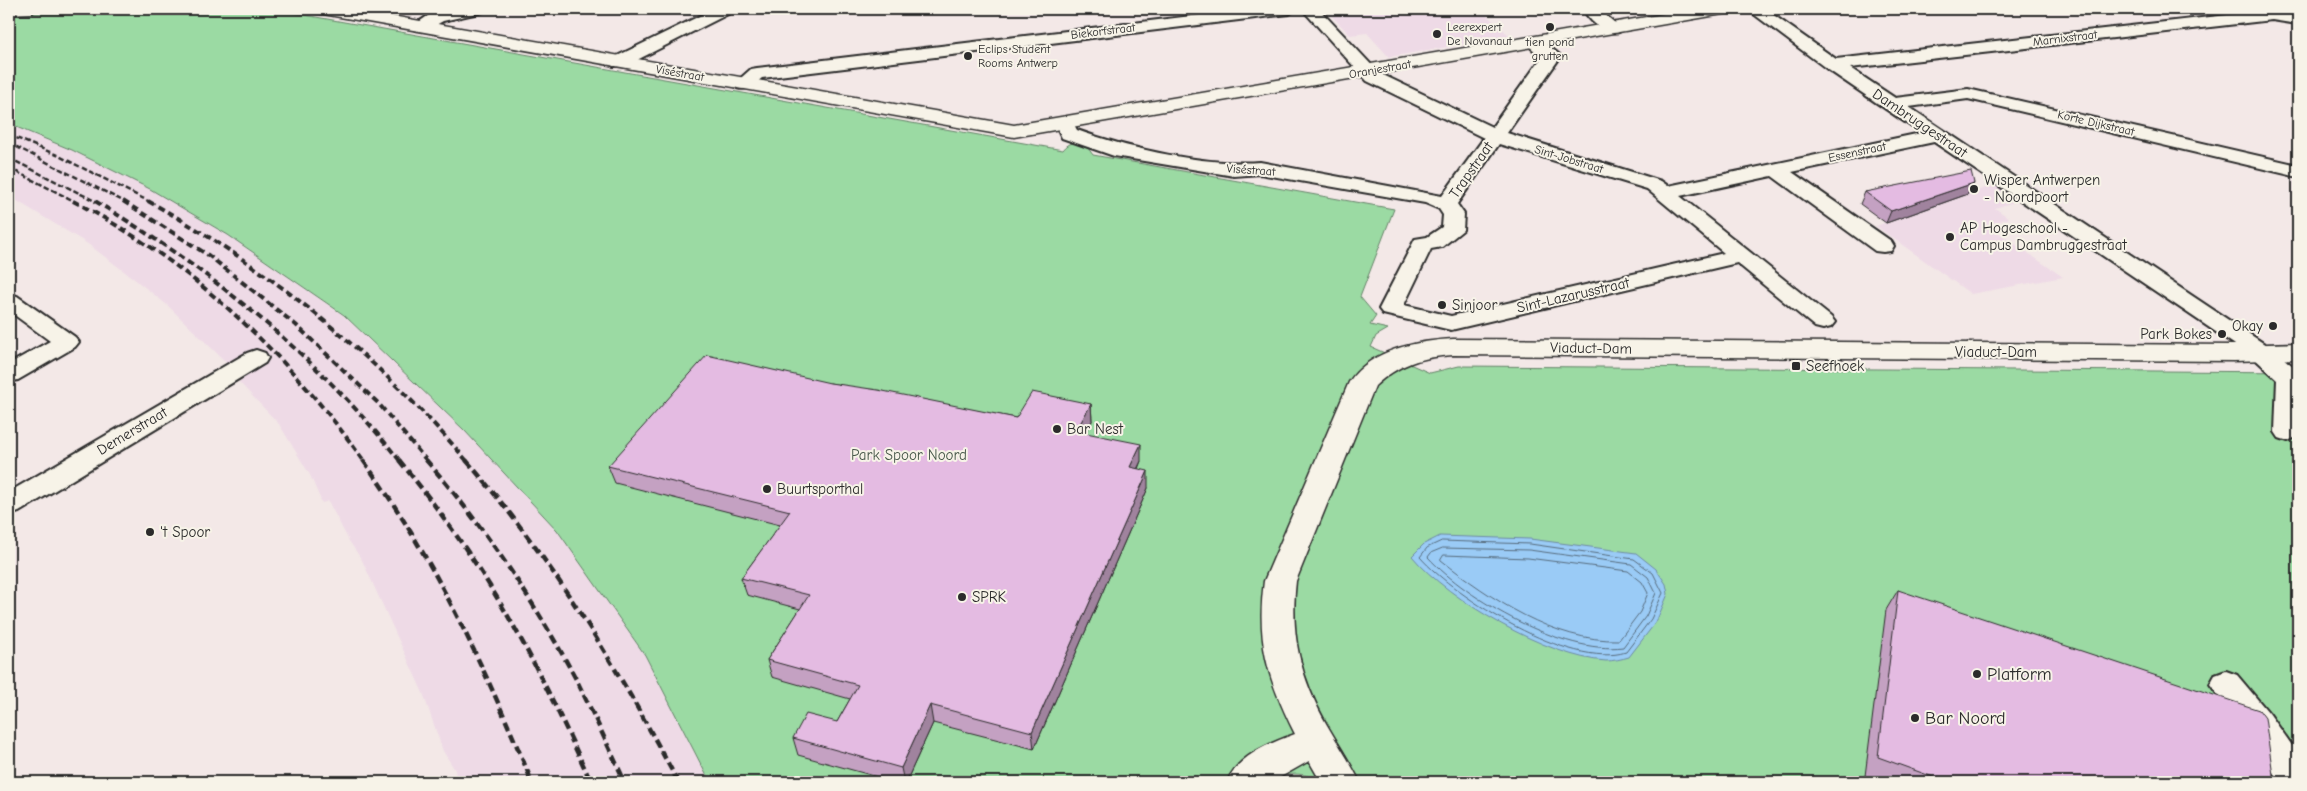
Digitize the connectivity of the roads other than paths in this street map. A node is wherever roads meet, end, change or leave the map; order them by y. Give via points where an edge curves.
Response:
1 (9, 9) edge
2 (26, 9) edge
3 (323, 9) edge
4 (477, 9) edge
5 (726, 9) edge
6 (1289, 9) edge
7 (1310, 9) edge
8 (1598, 9) edge
9 (1723, 9) edge
10 (1755, 9) edge
11 (2297, 17) edge
12 (421, 26) junction
13 (1613, 28) junction
14 (1533, 42) junction
15 (619, 62) junction
16 (1833, 65) junction
17 (1367, 71) junction
18 (742, 84) junction
19 (1892, 104) junction
20 (1064, 123) junction
21 (1038, 127) joint
22 (1938, 135) junction
23 (1495, 136) junction
24 (1777, 170) junction
25 (2298, 171) edge
26 (1664, 193) junction
27 (1446, 205) junction
28 (1884, 246) dead end
29 (1740, 256) junction
30 (9, 301) edge
31 (1406, 312) joint
32 (1823, 322) dead end
33 (2298, 351) edge
34 (2261, 352) junction
35 (256, 358) dead end
36 (9, 374) edge
37 (2294, 381) edge
38 (2288, 432) dead end
39 (9, 505) edge
40 (2226, 684) dead end
41 (1317, 742) junction
42 (2298, 781) edge
43 (1245, 782) edge
44 (1341, 782) edge

1 - 2 street
3 - 12 street, Viséstraat
4 - 12 street via 438,17
5 - 15 street
6 - 18 street, Biekorfstraat via 757,73
7 - 17 street, Sint-Jobstraat
8 - 13 street via 1594,14
9 - 13 street, Oranjestraat
10 - 16 street, Dambruggestraat
11 - 16 street, Marnixstraat via 2272,15
12 - 15 street, Viséstraat
13 - 14 street, Oranjestraat
14 - 17 street, Oranjestraat
14 - 23 street, Trapstraat via 1552,56
15 - 18 street, Viséstraat
16 - 19 street, Dambruggestraat
17 - 20 street, Oranjestraat
17 - 23 street, Sint-Jobstraat via 1373,78
18 - 21 street, Viséstraat via 1014,132
19 - 22 street, Dambruggestraat
19 - 25 street, Korte Dijkstraat via 1968,94
20 - 21 street, Oranjestraat
20 - 27 street, Viséstraat via 1069,134 1114,150 1234,170 1260,168 1430,198
22 - 24 street, Essenstraat
22 - 34 street, Dambruggestraat
23 - 26 street, Sint-Jobstraat via 1654,185
23 - 27 street, Trapstraat
24 - 26 street, Essenstraat
24 - 28 street
26 - 29 street, Sint-Jobstraat
27 - 31 street, Trapstraat via 1454,214 1452,230 1434,242 1423,244 1391,309
29 - 31 street, Sint-Lazarusstraat via 1451,323
29 - 32 street, Sint-Jobstraat
30 - 36 street via 67,342
33 - 34 street, Viaduct-Dam
34 - 37 street
34 - 41 street, Viaduct-Dam via 1436,347 1402,354 1364,382 1280,582 1276,602 1276,644 1298,707
35 - 39 street, Demerstraat
37 - 38 street
40 - 42 street
41 - 43 street via 1274,759
41 - 44 street, Viaduct-Dam

